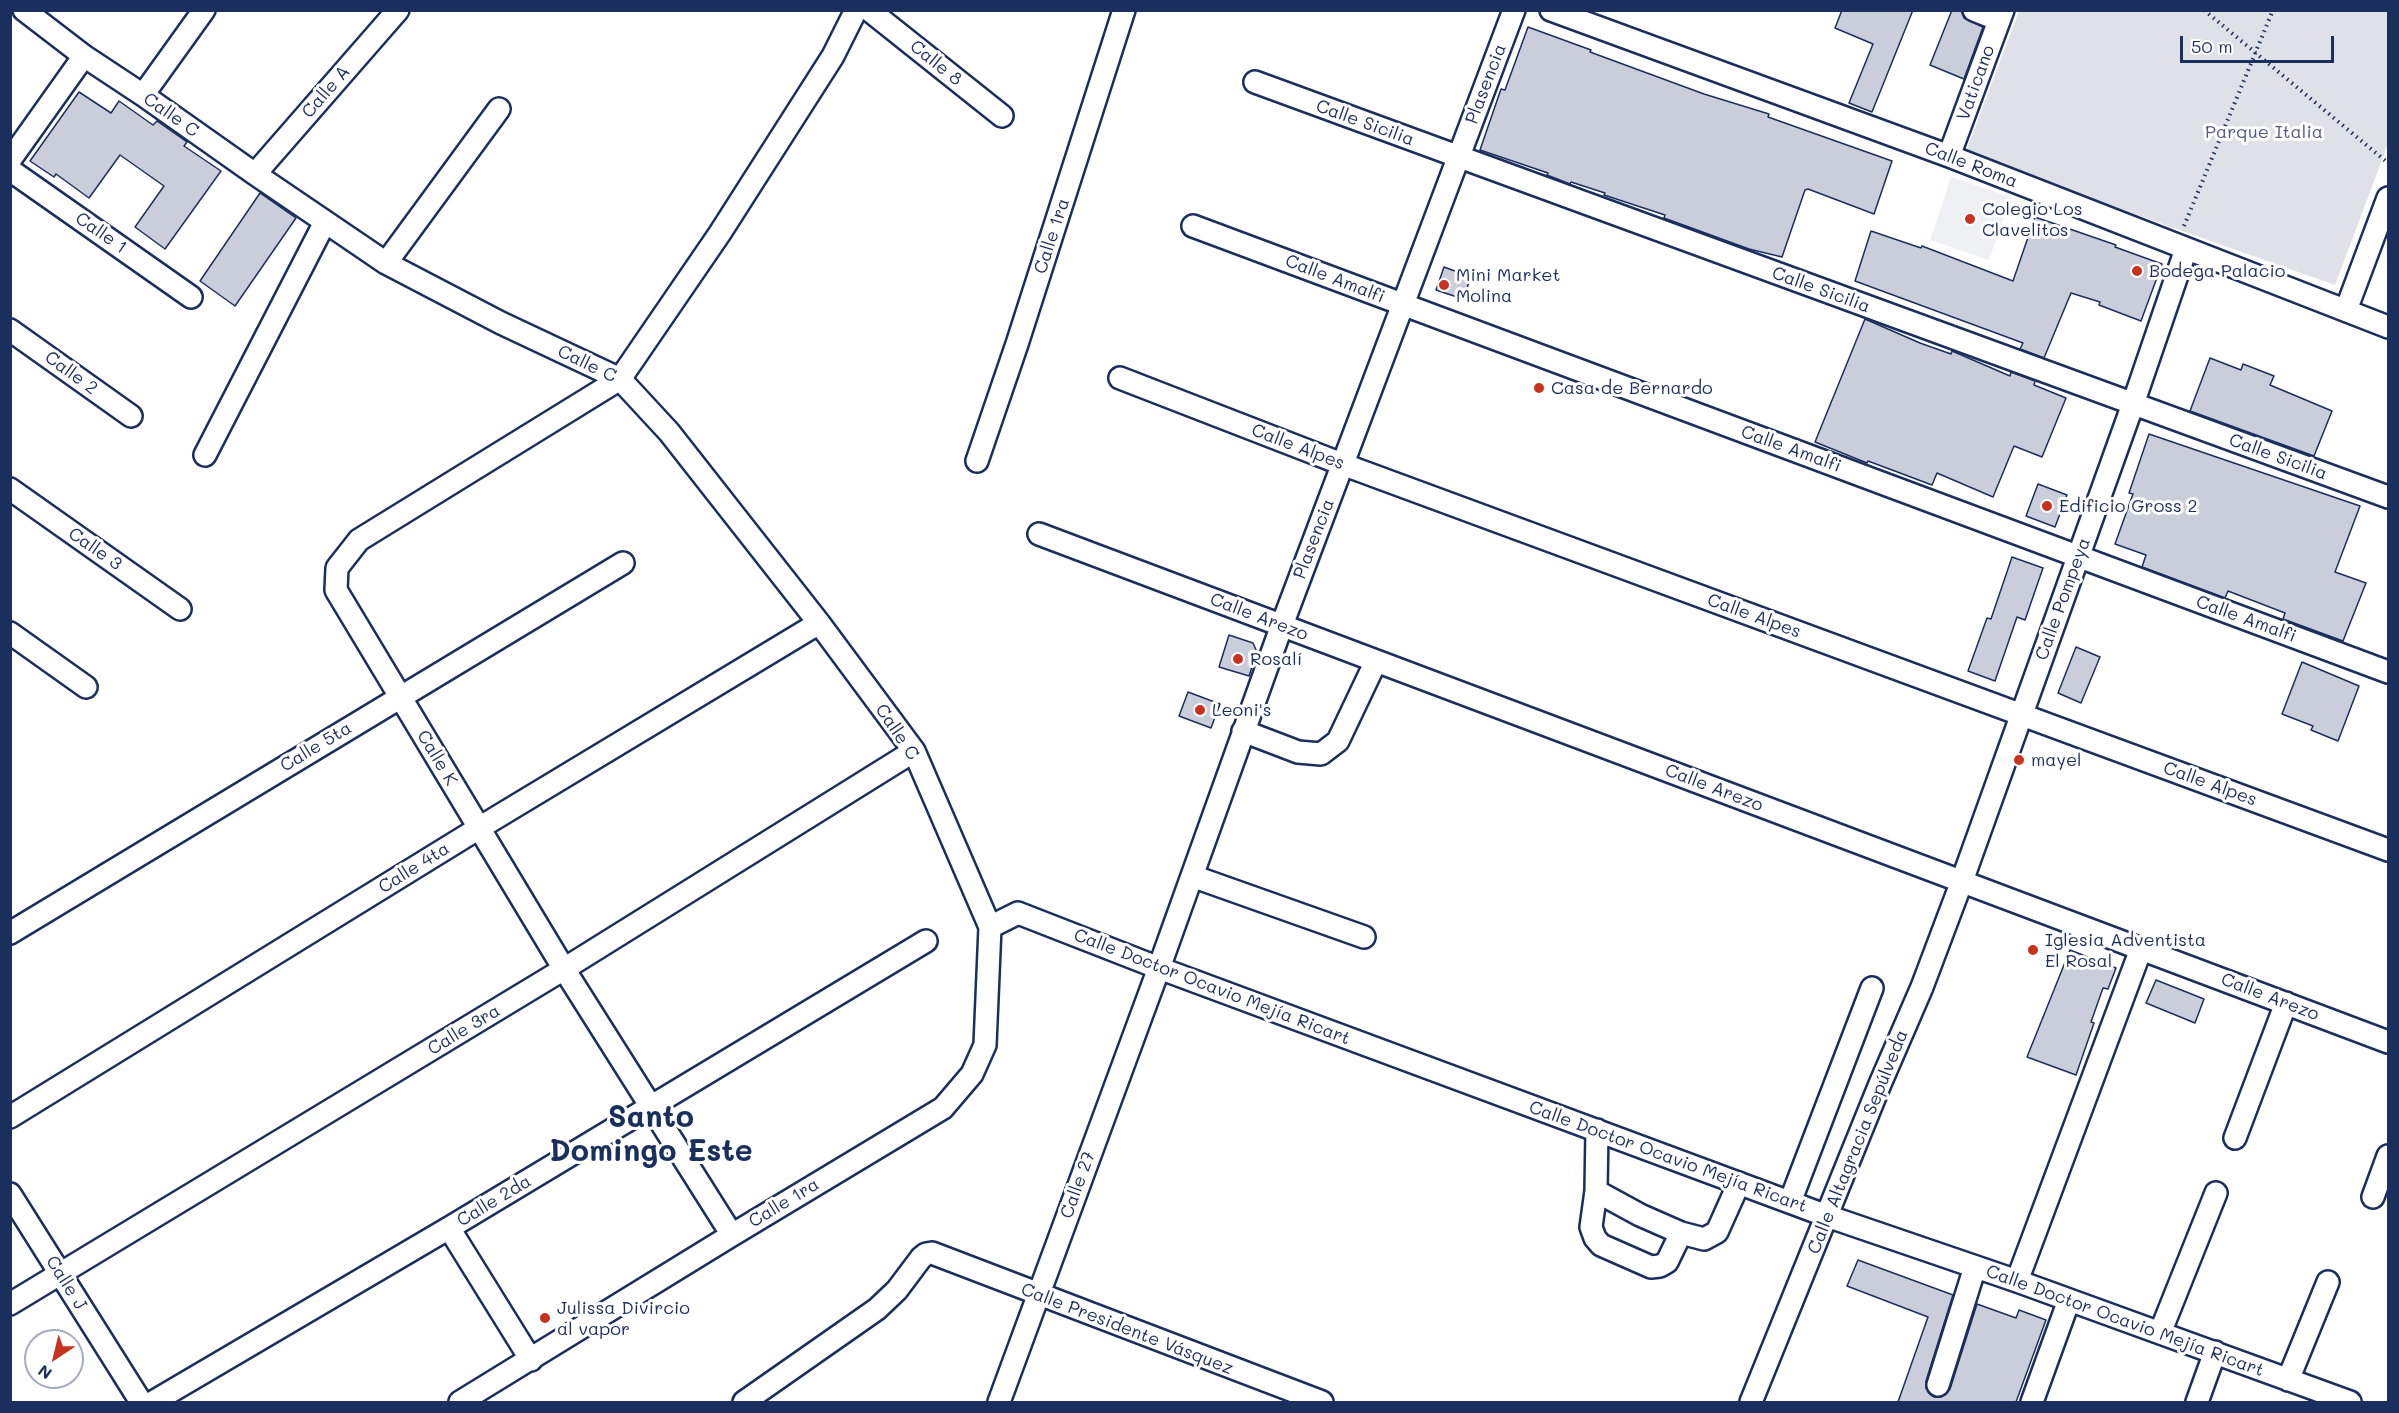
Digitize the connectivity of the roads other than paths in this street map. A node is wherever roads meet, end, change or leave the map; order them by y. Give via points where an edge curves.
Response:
1 (204, 10) edge
2 (398, 10) edge
3 (856, 10) edge
4 (869, 10) edge
5 (1124, 10) edge
6 (1514, 10) edge
7 (1551, 10) edge
8 (1974, 10) edge
9 (25, 11) edge
10 (2001, 15) edge
11 (84, 56) junction
12 (1254, 82) dead end
13 (143, 95) junction
14 (499, 109) dead end
15 (1002, 116) dead end
16 (1949, 156) junction
17 (1458, 157) junction
18 (10, 160) edge
19 (10, 170) edge
20 (255, 174) junction
21 (2388, 198) edge
22 (325, 222) junction
23 (1193, 226) dead end
24 (2181, 247) junction
25 (386, 263) junction
26 (191, 297) dead end
27 (1403, 304) junction
28 (2346, 310) junction
29 (2388, 327) edge
30 (10, 330) edge
31 (1120, 378) dead end
32 (621, 379) junction
33 (2133, 404) junction
34 (131, 416) dead end
35 (205, 455) dead end
36 (977, 461) dead end
37 (1342, 464) junction
38 (10, 489) edge
39 (2388, 497) edge
40 (1040, 534) dead end
41 (2079, 557) junction
42 (623, 563) dead end
43 (180, 609) dead end
44 (819, 623) junction
45 (1282, 625) junction
46 (10, 633) edge
47 (1376, 661) junction
48 (2388, 672) edge
49 (86, 687) dead end
50 (400, 696) junction
51 (2022, 715) junction
52 (1244, 731) junction
53 (914, 751) junction
54 (480, 828) junction
55 (2388, 850) edge
56 (1192, 876) junction
57 (1962, 881) junction
58 (990, 927) junction
59 (10, 933) edge
60 (1364, 938) dead end
61 (926, 941) dead end
62 (2141, 949) junction
63 (1159, 968) junction
64 (564, 969) junction
65 (1872, 988) dead end
66 (2286, 1003) junction
67 (2388, 1042) edge
68 (650, 1106) junction
69 (10, 1117) edge
70 (1597, 1130) junction
71 (2235, 1138) dead end
72 (2388, 1156) edge
73 (1739, 1183) junction
74 (1596, 1191) junction
75 (2216, 1193) dead end
76 (10, 1194) edge
77 (2373, 1197) dead end
78 (1790, 1203) junction
79 (1827, 1216) junction
80 (449, 1228) junction
81 (1681, 1233) junction
82 (732, 1235) junction
83 (1976, 1267) junction
84 (61, 1274) junction
85 (2018, 1281) junction
86 (2328, 1282) dead end
87 (1037, 1295) junction
88 (2069, 1300) junction
89 (10, 1304) edge
90 (2160, 1333) junction
91 (2214, 1352) junction
92 (531, 1360) junction
93 (2288, 1380) junction
94 (1938, 1385) dead end
95 (1315, 1401) edge
96 (141, 1402) edge
97 (153, 1402) edge
98 (460, 1402) edge
99 (744, 1402) edge
100 (999, 1402) edge
101 (1751, 1402) edge
102 (2032, 1402) edge
103 (2197, 1402) edge
104 (2350, 1402) edge

1 - 13 street
2 - 20 street, Calle A
3 - 32 street via 833,56
4 - 15 street, Calle 8
5 - 36 street, Calle 1ra
6 - 17 street, Plasencia
7 - 16 street, Calle Roma
8 - 10 street
9 - 11 street, Calle C
10 - 16 street, Vaticano
11 - 13 street, Calle C
11 - 18 street
12 - 17 street, Calle Sicilia
13 - 20 street, Calle C
14 - 25 street
16 - 24 street, Calle Roma
17 - 27 street, Plasencia
17 - 33 street, Calle Sicilia
19 - 26 street, Calle 1
20 - 22 street, Calle C
21 - 28 street
22 - 25 street, Calle C
22 - 35 street
23 - 27 street, Calle Amalfi
24 - 28 street, Calle Roma
24 - 33 street, Calle Pompeya
25 - 32 street, Calle C
27 - 37 street, Plasencia
27 - 41 street, Calle Amalfi
28 - 29 street, Calle Roma
30 - 34 street, Calle 2
31 - 37 street, Calle Alpes
32 - 44 street, Calle C via 669,432
32 - 50 street, Calle K via 359,540 337,568 336,590
33 - 39 street, Calle Sicilia
33 - 41 street, Calle Pompeya
37 - 45 street, Plasencia
37 - 51 street, Calle Alpes
38 - 43 street, Calle 3
40 - 45 street, Calle Arezo
41 - 48 street, Calle Amalfi
41 - 51 street, Calle Pompeya
42 - 50 street, Calle 5ta
44 - 53 street, Calle C
44 - 54 street, Calle 4ta
45 - 47 street, Calle Arezo
45 - 52 street, Plasencia
46 - 49 street
47 - 52 street via 1338,741 1321,754 1298,752
47 - 57 street, Calle Arezo
50 - 54 street, Calle K
50 - 59 street, Calle 5ta
51 - 55 street, Calle Alpes
51 - 57 street, Calle Pompeya
52 - 56 street, Plasencia
53 - 58 street, Calle C
53 - 64 street, Calle 3ra
54 - 64 street, Calle K
54 - 69 street, Calle 4ta
56 - 60 street
56 - 63 street, Plasencia
57 - 62 street, Calle Arezo
57 - 79 street, Calle Altagracia Sepúlveda
58 - 63 street, Calle Doctor Ocavio Mejía Ricart via 1018,913
58 - 82 street, Calle 1ra via 985,1045 972,1074 943,1108
61 - 68 street, Calle 2da
62 - 66 street, Calle Arezo
62 - 85 street
63 - 70 street, Calle Doctor Ocavio Mejía Ricart
63 - 87 street, Calle 27
64 - 68 street, Calle K
64 - 84 street, Calle 3ra
65 - 78 street
66 - 67 street, Calle Arezo
66 - 71 street
68 - 80 street, Calle 2da
68 - 82 street, Calle K
70 - 73 street, Calle Doctor Ocavio Mejía Ricart
70 - 74 street
72 - 77 street
73 - 78 street, Calle Doctor Ocavio Mejía Ricart
73 - 81 street via 1717,1232 1704,1239
74 - 81 street
74 - 81 street via 1591,1227 1601,1245 1651,1267 1660,1266 1667,1262
75 - 90 street
76 - 84 street, Calle J
78 - 79 street, Calle Doctor Ocavio Mejía Ricart
79 - 83 street, Calle Doctor Ocavio Mejía Ricart
79 - 101 street, Calle Altagracia Sepúlveda
80 - 92 street
80 - 97 street, Calle 2da
82 - 92 street, Calle 1ra
83 - 85 street, Calle Doctor Ocavio Mejía Ricart
83 - 94 street
84 - 89 street, Calle 3ra
84 - 96 street, Calle J
85 - 88 street, Calle Doctor Ocavio Mejía Ricart
86 - 93 street
87 - 95 street, Calle Presidente Vásquez
87 - 99 street, Calle Presidente Vásquez via 932,1253 926,1254 877,1310
87 - 100 street, Calle 27
88 - 90 street, Calle Doctor Ocavio Mejía Ricart
88 - 102 street
90 - 91 street, Calle Doctor Ocavio Mejía Ricart
91 - 93 street, Calle Doctor Ocavio Mejía Ricart
91 - 103 street
92 - 98 street, Calle 1ra
93 - 104 street, Calle Doctor Ocavio Mejía Ricart

